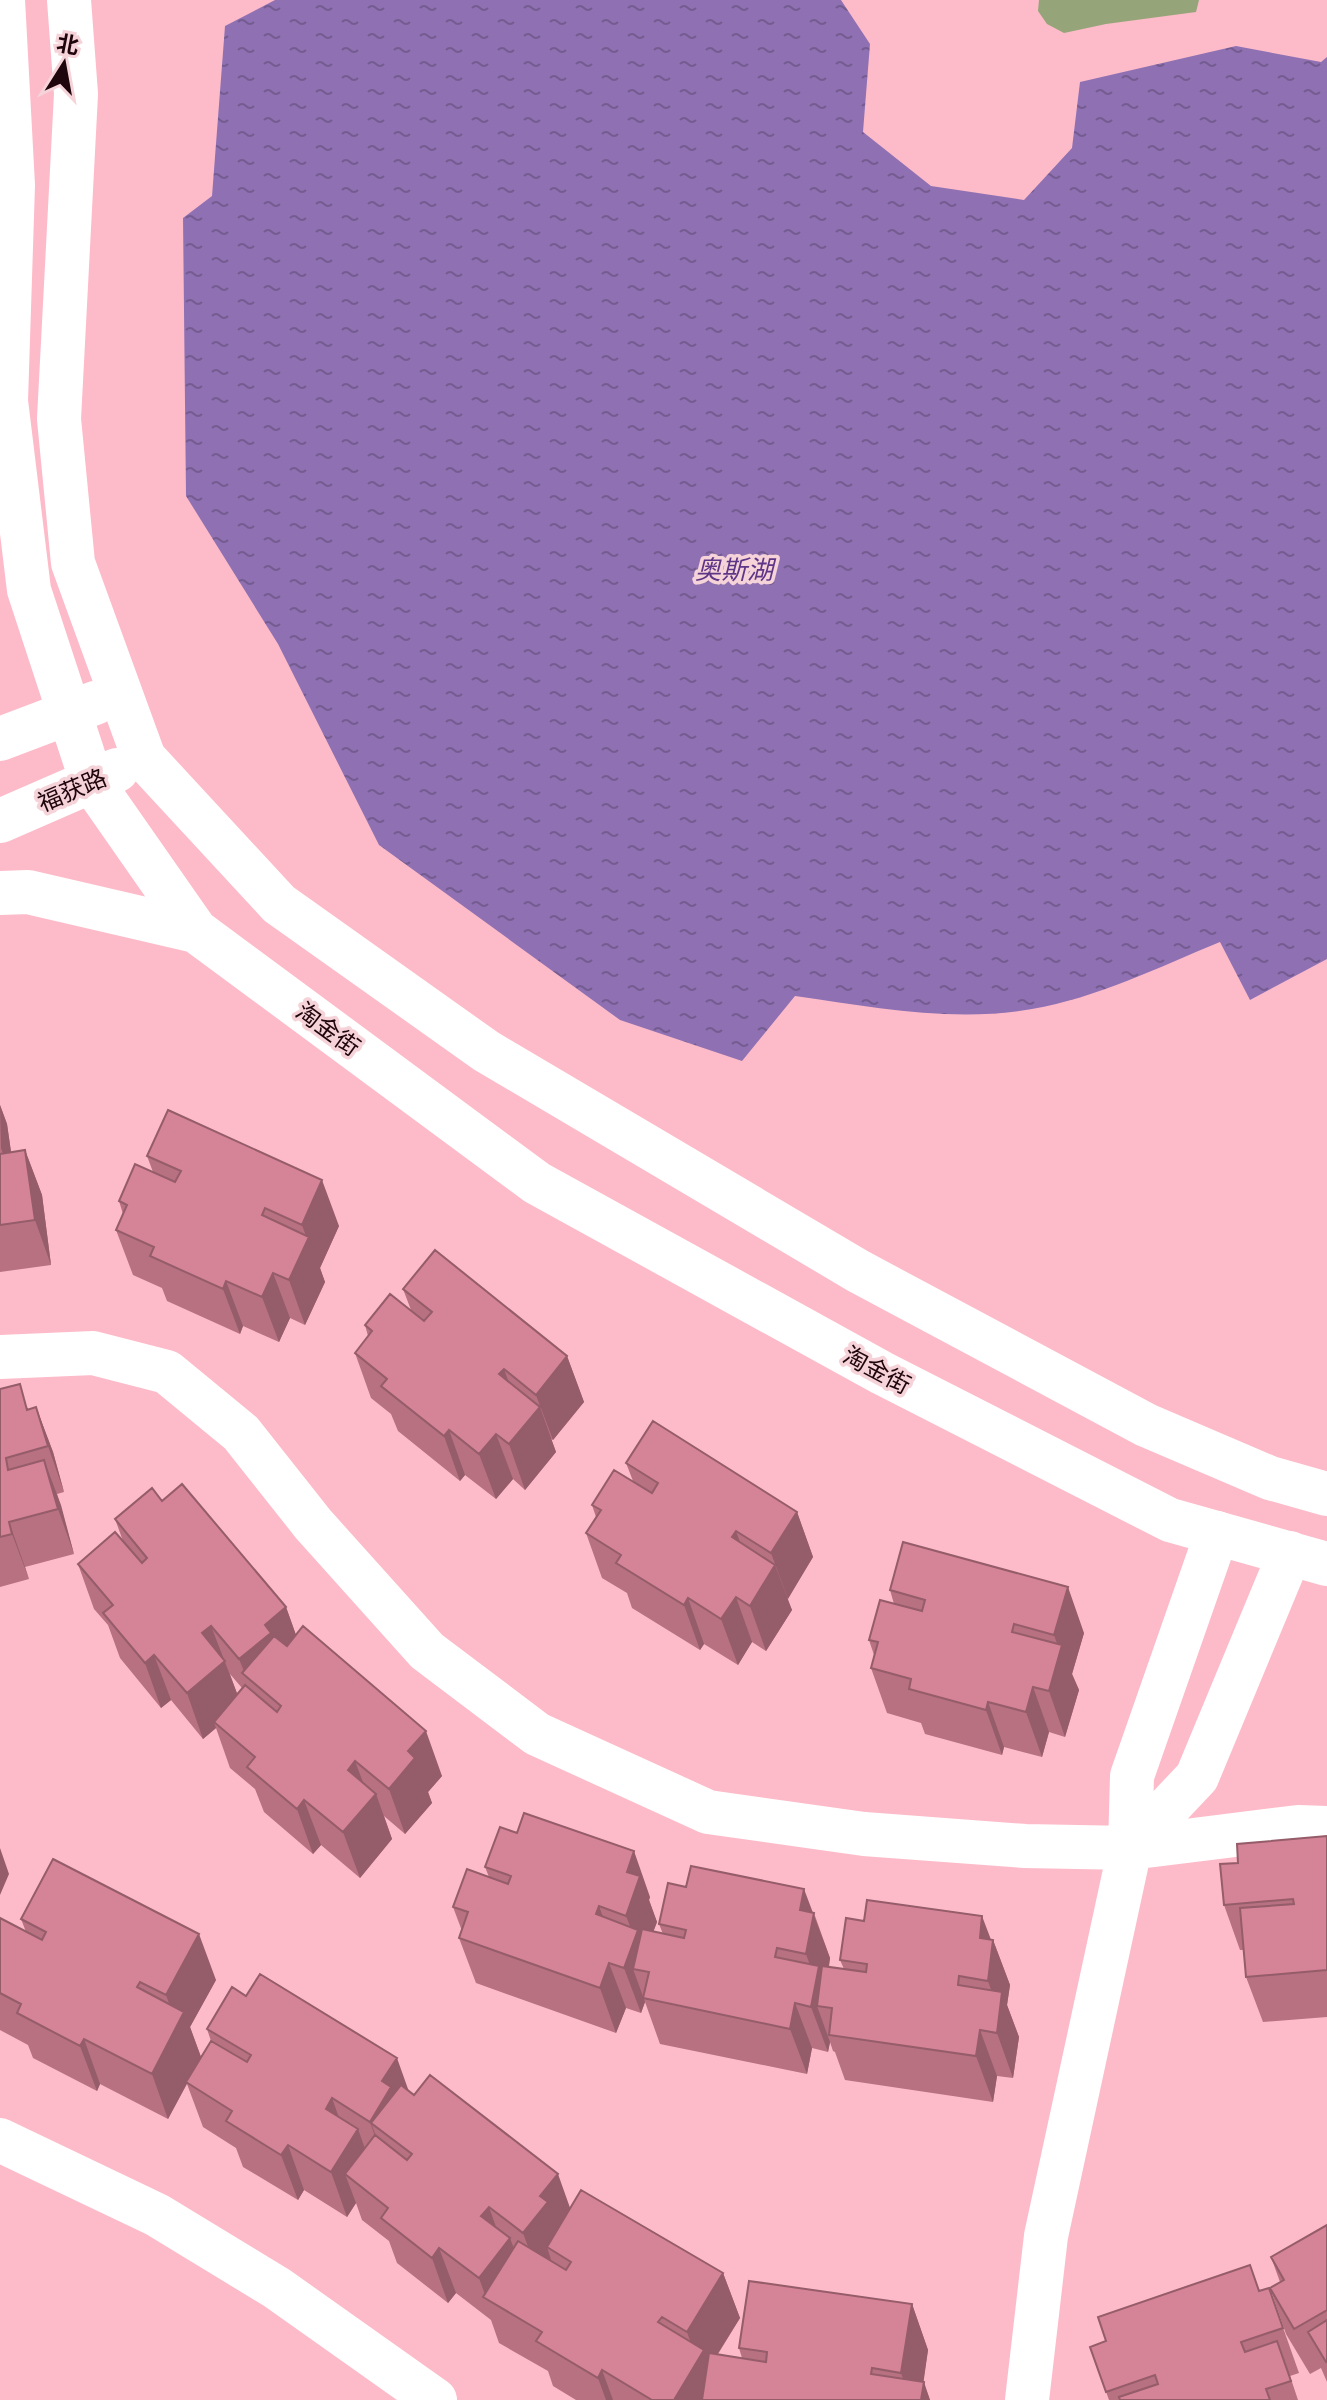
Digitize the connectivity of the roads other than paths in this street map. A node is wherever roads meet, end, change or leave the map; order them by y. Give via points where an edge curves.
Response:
1 (3, 0) edge
2 (69, 0) edge
3 (3, 410) edge
4 (119, 693) junction
5 (68, 713) junction
6 (0, 739) edge
7 (144, 758) junction
8 (92, 782) junction
9 (0, 821) edge
10 (0, 893) edge
11 (196, 931) junction
12 (0, 1357) edge
13 (1270, 1478) junction
14 (1327, 1494) edge
15 (1233, 1538) junction
16 (1309, 1559) edge
17 (1327, 1828) edge
18 (1130, 1848) junction
19 (0, 2140) edge
20 (435, 2400) edge
21 (1027, 2400) edge

1 - 3 street, 淘金街 via 13,185
2 - 4 street via 76,94 59,419 73,563
3 - 5 street, 淘金街 via 29,590
4 - 5 street
4 - 7 street
5 - 6 street
5 - 8 street, 淘金街
7 - 8 street, 福获路
7 - 13 street via 279,904 486,1051 858,1271 1146,1425
8 - 9 street, 福获路
8 - 11 street, 淘金街
10 - 11 street via 28,892
11 - 15 street, 淘金街 via 537,1183 882,1373 1170,1520
12 - 18 street via 93,1353 167,1372 241,1433 313,1524 427,1651 537,1734 708,1812 864,1834
13 - 14 street
13 - 15 street
15 - 16 street, 淘金街
15 - 18 street via 1132,1776
16 - 18 street via 1197,1777
17 - 18 street
18 - 21 street via 1046,2236
19 - 20 street via 157,2215 277,2288

